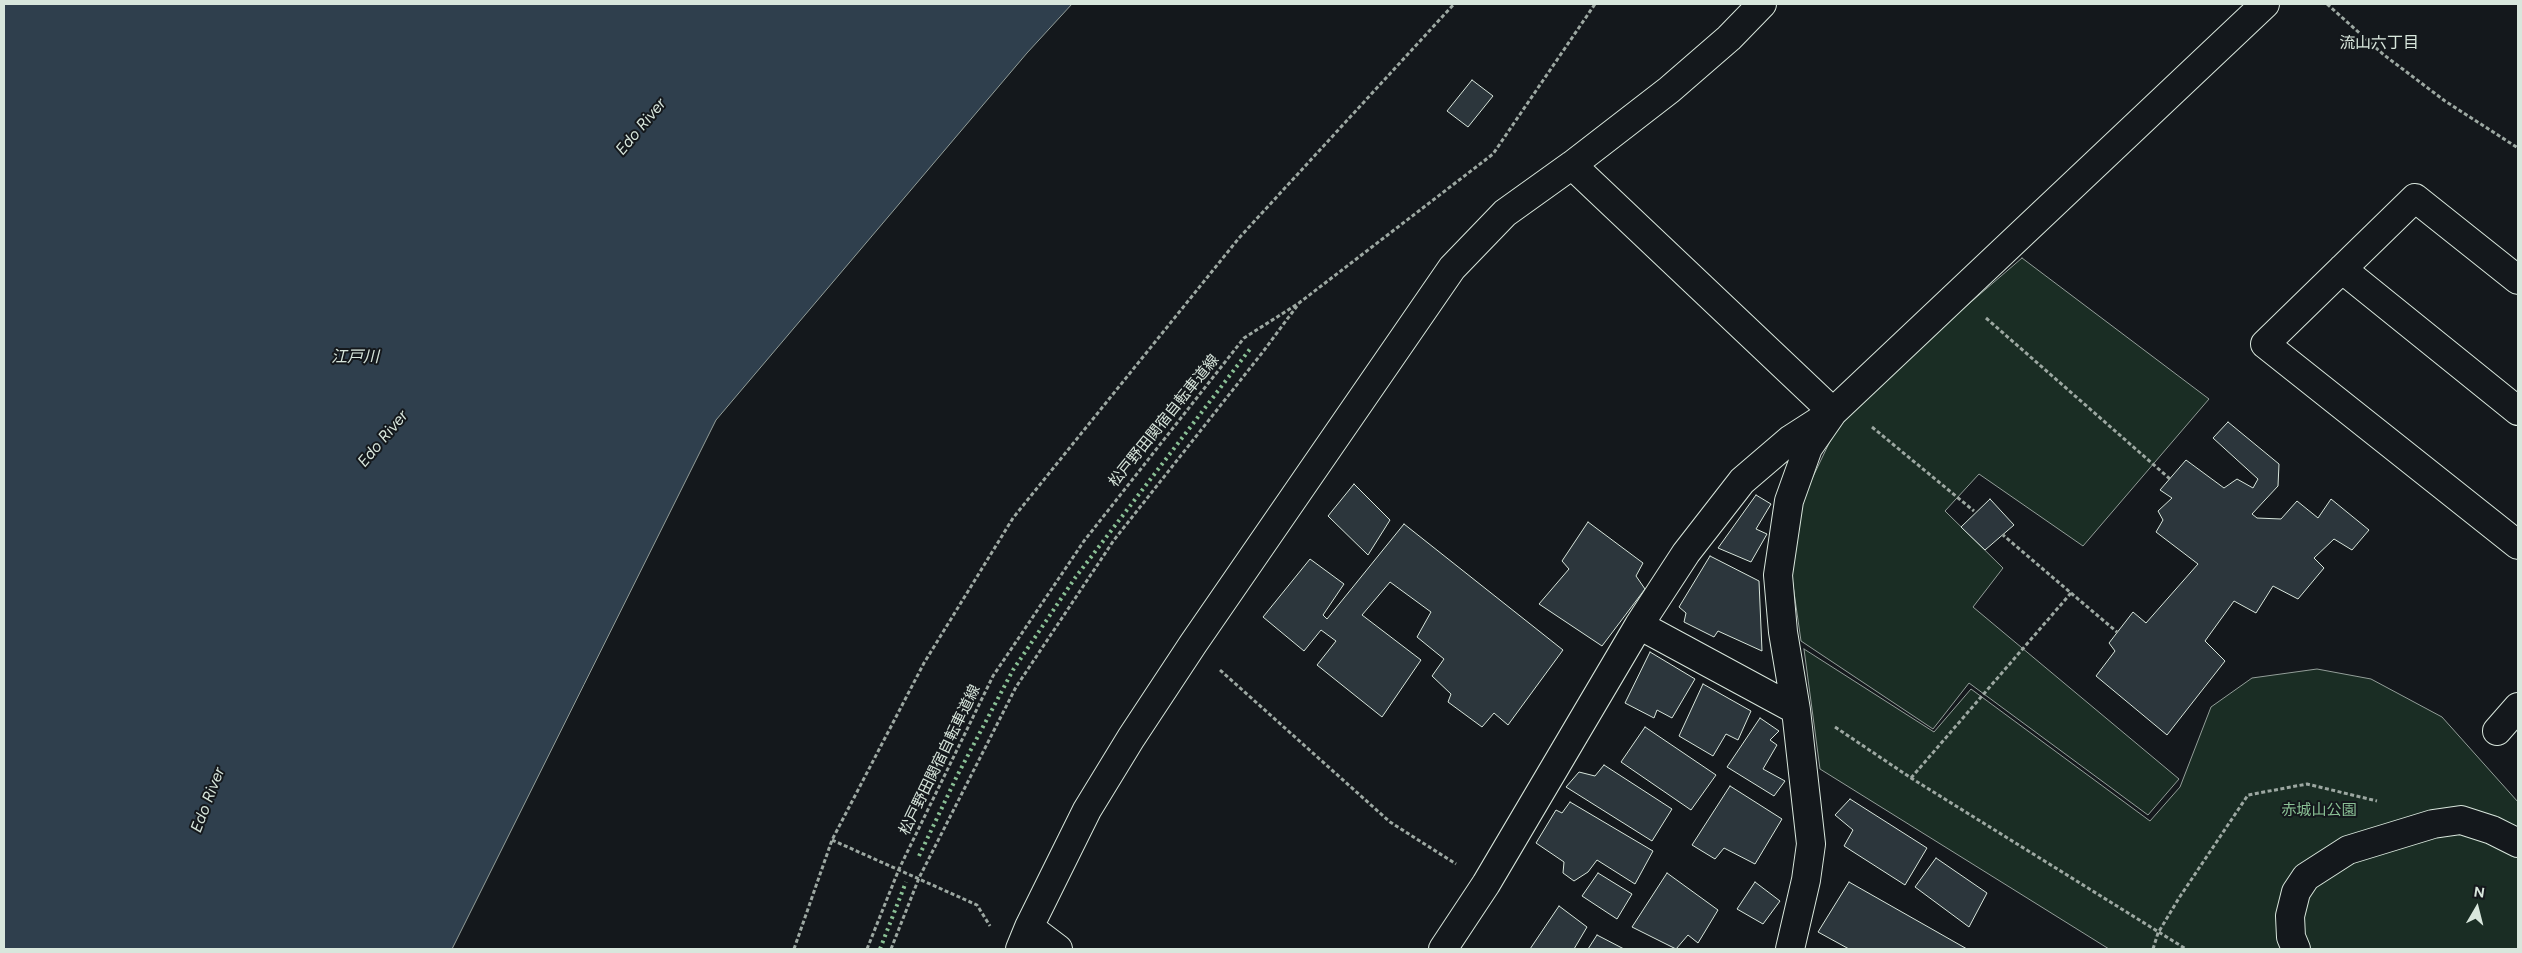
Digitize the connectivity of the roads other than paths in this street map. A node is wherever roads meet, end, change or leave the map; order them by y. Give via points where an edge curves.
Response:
1 (1762, 4) edge
2 (2265, 4) edge
3 (1572, 165) junction
4 (2342, 269) junction
5 (2518, 280) edge
6 (2518, 411) edge
7 (1833, 412) junction
8 (2518, 545) edge
9 (1639, 625) junction
10 (1796, 705) junction
11 (2518, 707) edge
12 (2497, 731) dead end
13 (2518, 843) edge
14 (1024, 938) edge
15 (1058, 949) edge
16 (1443, 949) edge
17 (1790, 949) edge
18 (2296, 949) edge

1 - 3 street via 1729,38 1668,90
2 - 7 street
3 - 7 street
3 - 14 street via 1505,213 1452,268 1193,644 1088,810
4 - 5 street via 2414,198
4 - 6 street
4 - 8 street via 2265,344
7 - 9 street via 1791,439 1742,482 1686,553
7 - 10 street via 1808,448 1789,501 1778,575 1783,632
9 - 10 street
9 - 16 street via 1486,884
10 - 17 street via 1811,844
11 - 12 street
13 - 18 street via 2461,820 2432,824 2348,850 2306,877 2296,892 2290,916 2291,937
14 - 15 street

